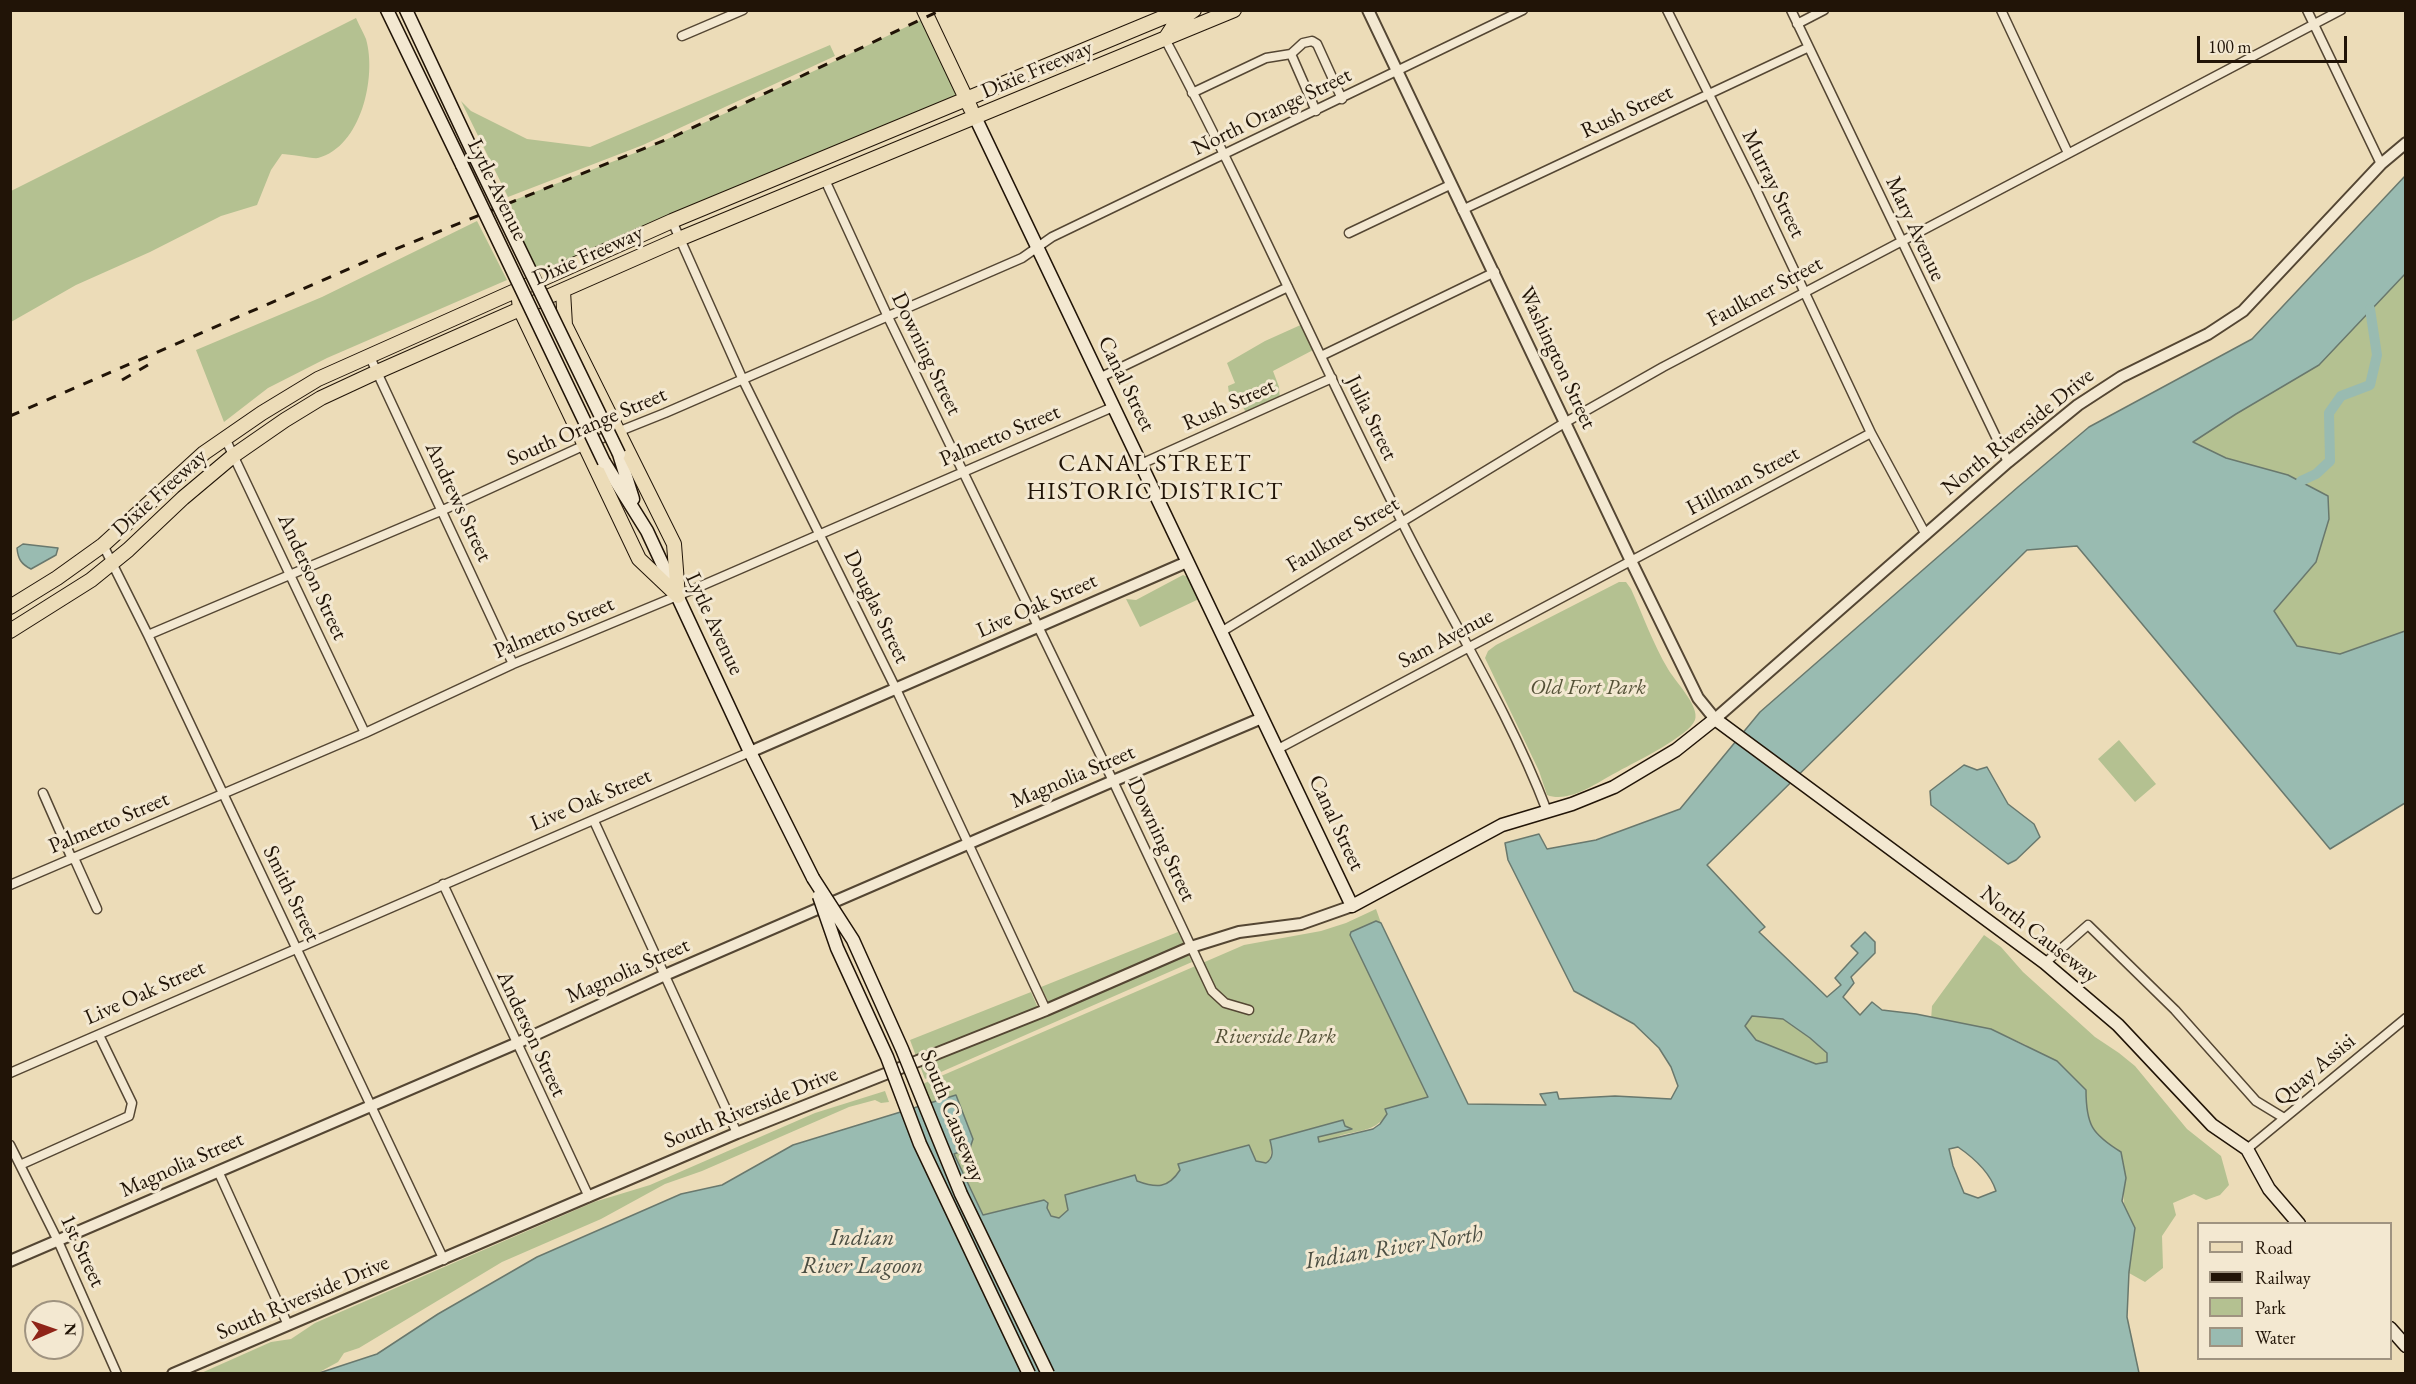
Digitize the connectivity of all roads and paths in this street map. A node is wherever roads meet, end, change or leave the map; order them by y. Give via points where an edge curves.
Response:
1 (387, 10) edge
2 (406, 10) edge
3 (743, 10) edge
4 (924, 10) edge
5 (1180, 10) edge
6 (1194, 10) edge
7 (1234, 10) edge
8 (1368, 10) edge
9 (1523, 10) edge
10 (1667, 10) edge
11 (1791, 10) edge
12 (1824, 10) edge
13 (2001, 10) edge
14 (2307, 10) edge
15 (2341, 10) edge
16 (1155, 15) edge
17 (1797, 24) junction
18 (2314, 24) junction
19 (682, 36) dead end
20 (1165, 39) junction
21 (1807, 48) junction
22 (1291, 54) junction
23 (1123, 57) junction
24 (1397, 72) junction
25 (1192, 93) junction
26 (1707, 94) junction
27 (1342, 99) junction
28 (967, 100) junction
29 (1316, 111) junction
30 (976, 119) junction
31 (2406, 143) edge
32 (2068, 153) junction
33 (1223, 156) junction
34 (2381, 164) junction
35 (825, 180) junction
36 (1450, 185) junction
37 (1462, 210) junction
38 (672, 221) junction
39 (1349, 233) dead end
40 (680, 239) junction
41 (1900, 241) junction
42 (1037, 247) junction
43 (1495, 272) junction
44 (1288, 287) junction
45 (521, 288) junction
46 (563, 291) junction
47 (1805, 291) junction
48 (544, 299) junction
49 (520, 309) junction
50 (888, 317) junction
51 (566, 325) junction
52 (369, 355) junction
53 (1321, 356) junction
54 (377, 372) junction
55 (1100, 378) junction
56 (1332, 378) junction
57 (743, 380) junction
58 (1113, 407) junction
59 (1566, 422) junction
60 (619, 433) junction
61 (1871, 433) junction
62 (225, 438) junction
63 (585, 445) junction
64 (233, 456) junction
65 (2008, 462) junction
66 (1141, 464) junction
67 (963, 471) junction
68 (443, 510) junction
69 (638, 514) junction
70 (1401, 521) junction
71 (821, 534) junction
72 (1926, 535) junction
73 (103, 545) junction
74 (1631, 561) junction
75 (1187, 562) junction
76 (112, 564) junction
77 (292, 575) junction
78 (678, 596) junction
79 (10, 607) edge
80 (1037, 627) junction
81 (10, 630) edge
82 (1221, 632) junction
83 (148, 635) junction
84 (1470, 646) junction
85 (513, 664) junction
86 (896, 689) junction
87 (1262, 718) junction
88 (1715, 719) junction
89 (365, 733) junction
90 (1278, 749) junction
91 (750, 752) junction
92 (1113, 781) junction
93 (44, 793) dead end
94 (222, 794) junction
95 (1546, 811) junction
96 (594, 821) junction
97 (969, 844) junction
98 (73, 858) junction
99 (813, 878) junction
100 (443, 884) junction
101 (10, 885) edge
102 (1352, 906) junction
103 (97, 909) dead end
104 (1191, 947) junction
105 (297, 948) junction
106 (2045, 963) junction
107 (665, 975) junction
108 (1046, 1010) junction
109 (1249, 1010) dead end
110 (2406, 1018) edge
111 (99, 1035) junction
112 (515, 1044) junction
113 (10, 1073) edge
114 (372, 1104) junction
115 (2284, 1118) junction
116 (737, 1134) junction
117 (10, 1145) edge
118 (2247, 1149) junction
119 (20, 1165) junction
120 (218, 1171) junction
121 (589, 1197) junction
122 (2297, 1222) edge
123 (58, 1240) junction
124 (444, 1260) junction
125 (10, 1261) edge
126 (288, 1326) junction
127 (2392, 1329) edge
128 (2406, 1346) edge
129 (117, 1374) edge
130 (173, 1374) edge
131 (1029, 1374) edge
132 (1048, 1374) edge

1 - 69 main road, Lytle Avenue, bridge via 604,462
2 - 69 main road, Lytle Avenue, bridge via 619,454
3 - 19 street
4 - 28 main road, Canal Street
5 - 16 main road, Dixie Freeway
6 - 20 main road via 1174,25
7 - 20 main road, Dixie Freeway
8 - 24 street, Washington Street
9 - 24 street, North Orange Street
10 - 26 street, Murray Street
11 - 17 street, Mary Avenue
12 - 17 street
13 - 32 street
14 - 18 street
15 - 18 street, Faulkner Street
16 - 23 main road via 1150,34
16 - 28 main road, Dixie Freeway
17 - 21 street, Mary Avenue
18 - 32 street, Faulkner Street
18 - 34 street
20 - 23 main road, Dixie Freeway
20 - 25 street, Julia Street
21 - 26 street, Rush Street
21 - 41 street, Mary Avenue
22 - 25 street via 1266,58
22 - 27 street via 1303,43 1317,44
22 - 29 street
23 - 30 main road, Dixie Freeway
24 - 27 street, North Orange Street
24 - 36 street, Washington Street
25 - 33 street, Julia Street
26 - 37 street, Rush Street
26 - 47 street, Murray Street
27 - 29 street, North Orange Street
28 - 30 main road, Canal Street
28 - 38 main road, Dixie Freeway
29 - 33 street, North Orange Street
30 - 35 main road, Dixie Freeway
30 - 42 main road, Canal Street
31 - 34 street, North Riverside Drive
32 - 41 street, Faulkner Street
33 - 42 street, North Orange Street
33 - 44 street, Julia Street
34 - 65 street, North Riverside Drive via 2243,311 2208,334 2121,377
35 - 40 main road, Dixie Freeway
35 - 50 street, Downing Street
36 - 37 street, Washington Street
36 - 39 street
37 - 43 street, Washington Street
38 - 40 street, Douglas Street
38 - 45 main road, Dixie Freeway
40 - 46 main road, Dixie Freeway
40 - 57 street, Douglas Street
41 - 47 street, Faulkner Street
41 - 65 street, Mary Avenue
42 - 50 street, South Orange Street via 1022,258
42 - 55 main road, Canal Street
43 - 53 street
43 - 59 street, Washington Street
44 - 53 street, Julia Street
44 - 55 street
45 - 48 main road
45 - 49 main road
45 - 52 main road, Dixie Freeway
46 - 48 main road, Dixie Freeway
46 - 51 main road
47 - 59 street, Faulkner Street
47 - 61 street, Murray Street
48 - 49 main road, Dixie Freeway
48 - 51 main road
49 - 54 main road, Dixie Freeway
49 - 63 main road
50 - 57 street, South Orange Street
50 - 67 street, Downing Street
51 - 60 main road
52 - 54 street, Andrews Street
52 - 62 main road, Dixie Freeway via 298,390
53 - 56 street, Julia Street
54 - 64 main road, Dixie Freeway via 303,409
54 - 68 street, Andrews Street
55 - 58 main road, Canal Street
56 - 66 street, Rush Street
56 - 70 street, Julia Street
57 - 60 street, South Orange Street
57 - 71 street, Douglas Street
58 - 66 main road, Canal Street
58 - 67 street, Palmetto Street
59 - 70 street, Faulkner Street
59 - 74 street, Washington Street
60 - 63 street, South Orange Street
60 - 78 main road via 674,544
61 - 72 street, Murray Street
61 - 74 street, Hillman Street
62 - 64 street, Anderson Street
62 - 73 main road, Dixie Freeway
63 - 68 street, South Orange Street
63 - 78 main road via 639,559
64 - 76 main road, Dixie Freeway
64 - 77 street, Anderson Street
65 - 72 street, North Riverside Drive
66 - 75 main road, Canal Street
67 - 71 street, Palmetto Street
67 - 80 street, Downing Street
68 - 77 street, South Orange Street
68 - 85 street, Andrews Street
69 - 78 main road, Lytle Avenue
70 - 82 street, Faulkner Street
70 - 84 street, Julia Street
71 - 78 street, Palmetto Street
71 - 86 street, Douglas Street
72 - 88 street, North Riverside Drive
73 - 76 street, Smith Street
73 - 79 main road, Dixie Freeway
74 - 84 street, Sam Avenue
74 - 88 street, Washington Street via 1698,698
75 - 80 street, Live Oak Street
75 - 82 main road, Canal Street
76 - 81 main road, Dixie Freeway
76 - 83 street, Smith Street
77 - 83 street, South Orange Street
77 - 89 street, Anderson Street
78 - 85 street, Palmetto Street
78 - 91 main road, Lytle Avenue
80 - 86 street, Live Oak Street
80 - 92 street, Downing Street
82 - 87 main road, Canal Street
83 - 94 street, Smith Street
84 - 90 street, Sam Avenue
84 - 95 street, Julia Street via 1532,773
85 - 89 street, Palmetto Street
86 - 91 street, Live Oak Street
86 - 97 street, Douglas Street
87 - 90 main road, Canal Street
87 - 92 street, Magnolia Street
88 - 95 main road via 1676,750 1614,787
88 - 106 main road, North Causeway
89 - 94 street, Palmetto Street
90 - 102 main road, Canal Street
91 - 96 street, Live Oak Street
91 - 99 main road, South Causeway
92 - 97 street, Magnolia Street
92 - 104 street, Downing Street
93 - 98 street
94 - 98 street, Palmetto Street
94 - 105 street, Smith Street
95 - 102 main road via 1502,825
96 - 100 street, Live Oak Street
96 - 107 street
97 - 107 street, Magnolia Street
97 - 108 street, Douglas Street
98 - 101 street, Palmetto Street
98 - 103 street
99 - 131 main road, South Causeway, bridge via 837,948 883,1047 920,1143
99 - 132 main road, South Causeway, bridge via 853,940 961,1194
100 - 105 street, Live Oak Street
100 - 112 street, Anderson Street
102 - 104 street, South Riverside Drive via 1301,924 1239,932
104 - 108 street, South Riverside Drive
104 - 109 street, Downing Street via 1212,991 1226,1003
105 - 111 street, Live Oak Street
105 - 114 street, Smith Street
106 - 115 street via 2088,925 2175,1010 2256,1101
106 - 118 main road, North Causeway via 2118,1025 2212,1125
107 - 112 street, Magnolia Street
107 - 116 street
108 - 116 street, South Riverside Drive
110 - 115 street, Quay Assisi
111 - 113 street, Live Oak Street
111 - 119 street via 132,1103 129,1116
112 - 114 street, Magnolia Street
112 - 121 street, Anderson Street
114 - 120 street, Magnolia Street
114 - 124 street, Smith Street
115 - 118 street, Quay Assisi
116 - 121 street, South Riverside Drive
117 - 119 street, 1st Street
118 - 122 main road, North Causeway via 2269,1189
119 - 123 street, 1st Street
120 - 123 street, Magnolia Street
120 - 126 street
121 - 124 street, South Riverside Drive
123 - 125 street, Magnolia Street
123 - 129 street, 1st Street
124 - 126 street, South Riverside Drive
126 - 130 street, South Riverside Drive
127 - 128 main road

